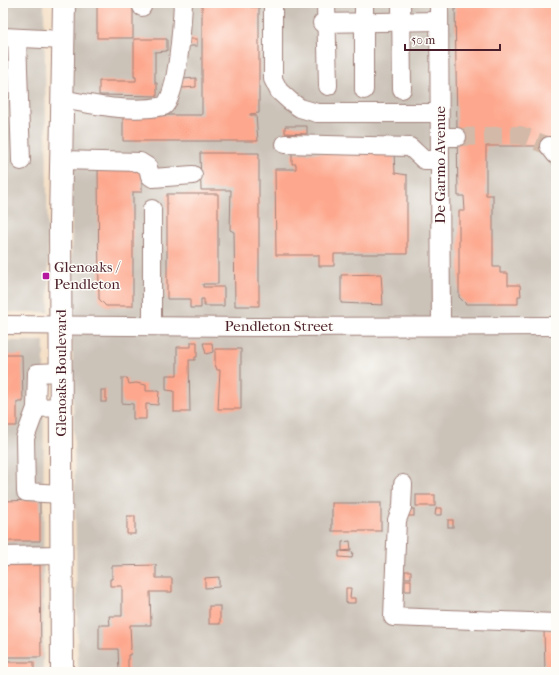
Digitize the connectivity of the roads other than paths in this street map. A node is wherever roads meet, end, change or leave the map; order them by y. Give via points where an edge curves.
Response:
1 (64, 3) edge
2 (183, 3) edge
3 (273, 3) edge
4 (326, 3) edge
5 (364, 3) edge
6 (401, 3) edge
7 (439, 3) edge
8 (439, 21) junction
9 (364, 22) junction
10 (401, 22) junction
11 (324, 23) junction
12 (10, 37) edge
13 (64, 40) junction
14 (328, 86) dead end
15 (364, 90) dead end
16 (402, 90) dead end
17 (62, 99) junction
18 (439, 112) junction
19 (285, 144) dead end
20 (20, 160) dead end
21 (61, 160) junction
22 (440, 160) junction
23 (193, 175) dead end
24 (152, 209) dead end
25 (61, 324) junction
26 (3, 325) edge
27 (152, 326) junction
28 (441, 326) junction
29 (556, 326) edge
30 (61, 372) junction
31 (61, 407) junction
32 (36, 408) junction
33 (403, 484) dead end
34 (61, 494) junction
35 (61, 555) junction
36 (3, 556) edge
37 (556, 623) edge
38 (62, 672) edge

1 - 13 main road, Glenoaks Boulevard
2 - 17 street via 173,85 164,106 126,108
3 - 18 street via 272,79 279,91 300,108 317,113
4 - 11 street
5 - 9 street
6 - 10 street
7 - 8 street, De Garmo Avenue
8 - 10 street
8 - 18 street, De Garmo Avenue
9 - 10 street
9 - 11 street
9 - 15 street
10 - 16 street
11 - 14 street
12 - 13 street
12 - 20 street
13 - 17 main road, Glenoaks Boulevard
17 - 21 main road, Glenoaks Boulevard
18 - 22 street, De Garmo Avenue via 448,137
19 - 22 street via 410,147 424,160
21 - 23 street via 140,162 148,167 152,178
21 - 25 main road, Glenoaks Boulevard
22 - 28 street, De Garmo Avenue
24 - 27 street
25 - 26 street, Pendleton Street
25 - 27 street, Pendleton Street
25 - 30 main road, Glenoaks Boulevard
27 - 28 street, Pendleton Street
28 - 29 street, Pendleton Street
30 - 31 main road, Glenoaks Boulevard
30 - 32 street via 37,373
31 - 32 street
31 - 34 main road, Glenoaks Boulevard
32 - 34 street via 25,438 26,492
33 - 37 street via 402,507 397,520 393,617
34 - 35 main road, Glenoaks Boulevard
35 - 36 street
35 - 38 main road, Glenoaks Boulevard

